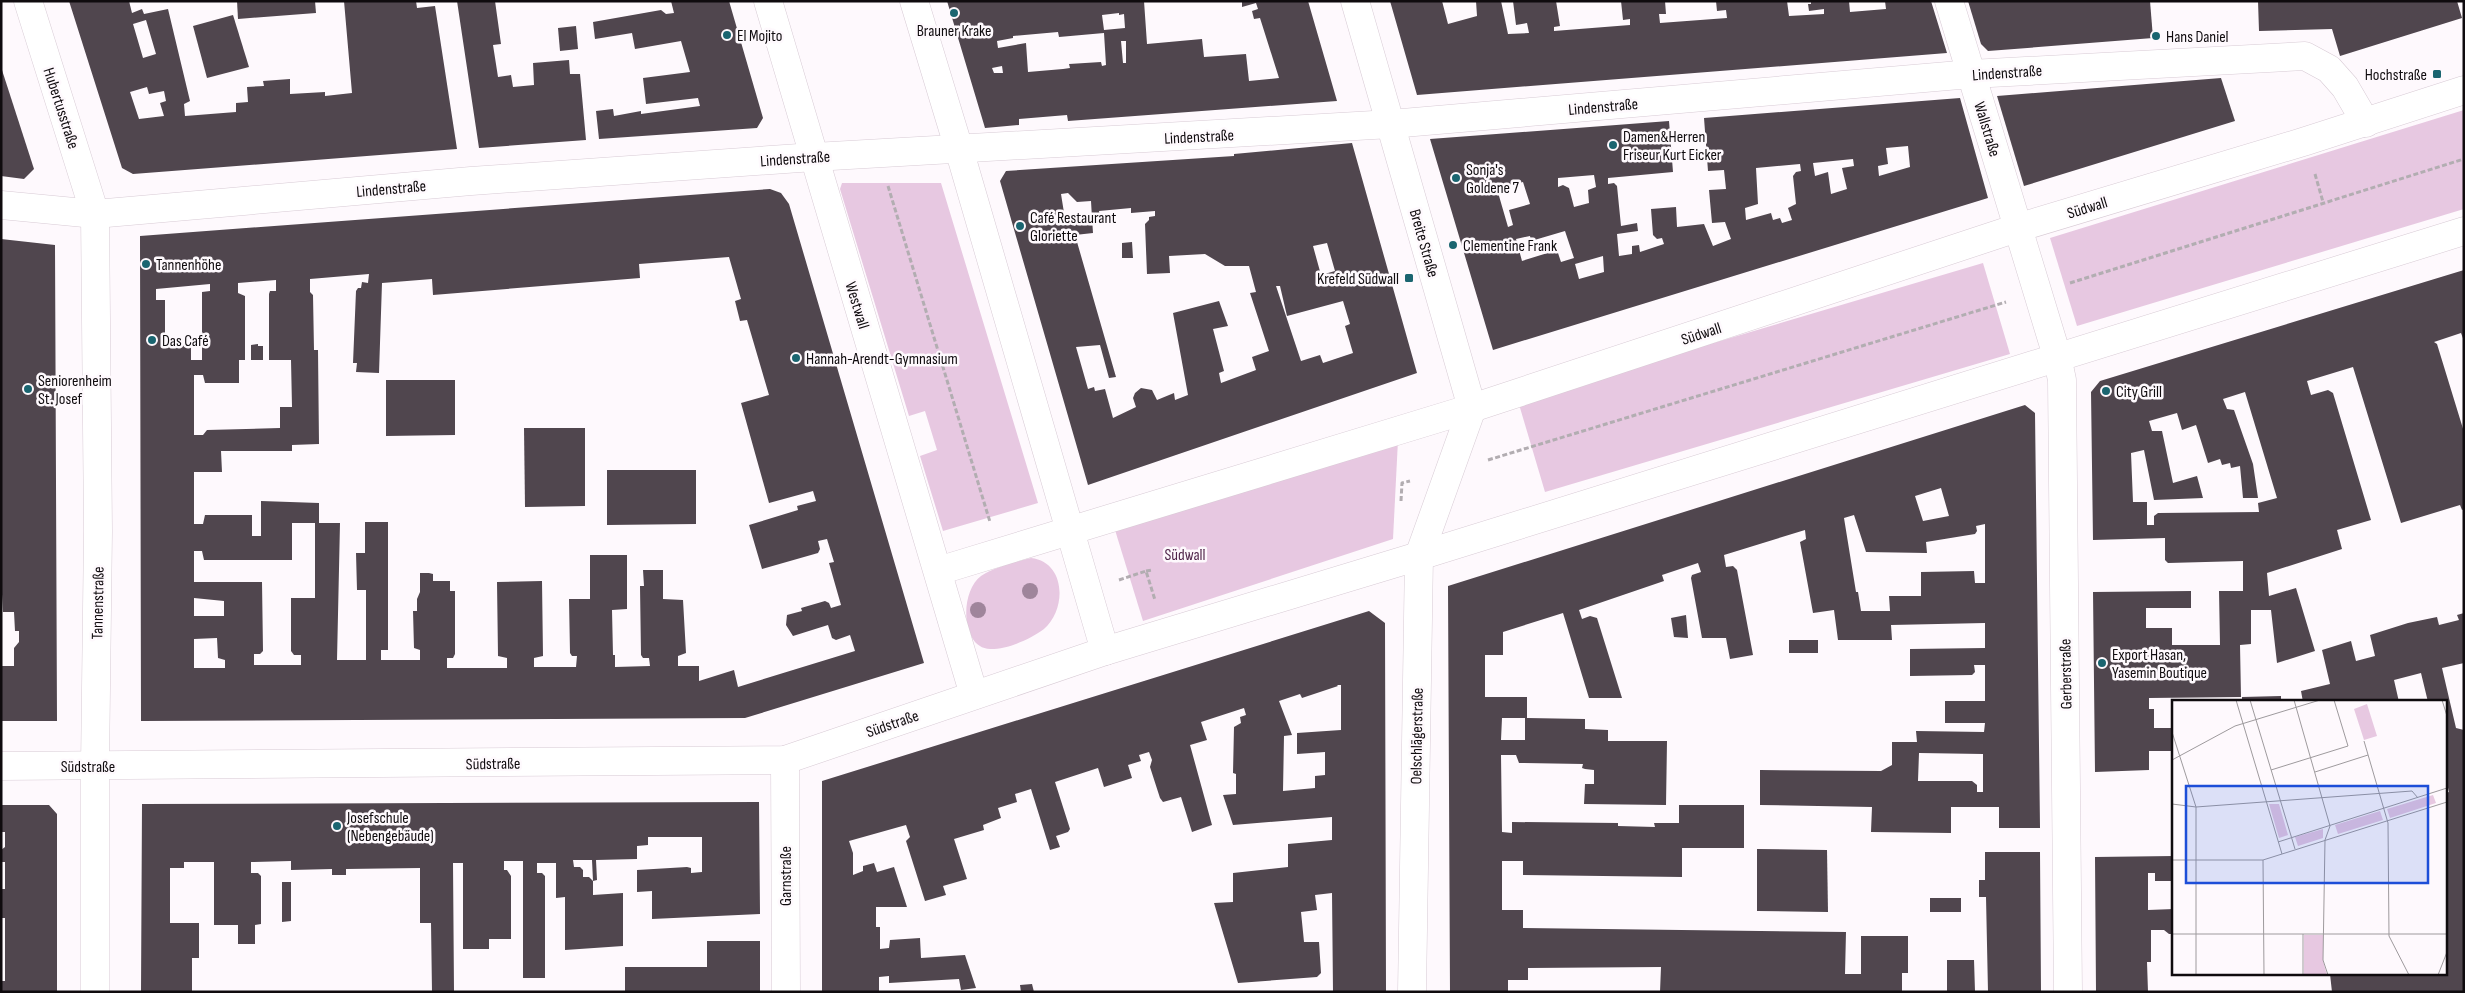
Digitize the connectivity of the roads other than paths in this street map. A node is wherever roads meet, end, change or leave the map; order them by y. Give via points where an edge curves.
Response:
1 (28, 1) edge
2 (768, 1) edge
3 (914, 1) edge
4 (1355, 1) edge
5 (1949, 1) edge
6 (1971, 74) junction
7 (2464, 90) edge
8 (2366, 123) junction
9 (1391, 124) junction
10 (960, 150) junction
11 (814, 157) junction
12 (1, 205) edge
13 (95, 214) junction
14 (2017, 228) junction
15 (2464, 231) edge
16 (2037, 293) joint
17 (2057, 356) junction
18 (1472, 408) junction
19 (1070, 532) junction
20 (1419, 556) junction
21 (938, 572) junction
22 (1105, 652) junction
23 (974, 695) junction
24 (785, 760) junction
25 (1, 766) edge
26 (95, 766) junction
27 (95, 992) edge
28 (786, 992) edge
29 (1412, 992) edge
30 (2068, 992) edge

1 - 13 street, Hubertusstraße
2 - 11 street, Westwall
3 - 10 street
4 - 9 street, Breite Straße
5 - 6 street, Wallstraße
6 - 8 street, Lindenstraße via 2304,56 2329,69 2345,87
6 - 9 street, Lindenstraße
6 - 14 street, Wallstraße
7 - 8 street, Südwall
8 - 14 street, Südwall
9 - 10 street, Lindenstraße
9 - 18 street, Breite Straße
10 - 11 street, Lindenstraße
10 - 19 street
11 - 13 street, Lindenstraße via 471,181
11 - 21 street, Westwall
12 - 13 street, Lindenstraße
13 - 26 street, Tannenstraße via 98,531
14 - 16 street, Wallstraße
14 - 18 street, Südwall
15 - 17 street
16 - 17 street, Gerberstraße
17 - 20 street
17 - 30 street, Gerberstraße via 2063,394
18 - 19 street, Südwall
18 - 20 street, Oelschlägerstraße
19 - 21 street, Südwall
19 - 22 street
20 - 22 street
20 - 29 street, Oelschlägerstraße
21 - 23 street, Westwall
22 - 23 street
23 - 24 street, Südstraße
24 - 26 street, Südstraße
24 - 28 street, Garnstraße
25 - 26 street, Südstraße
26 - 27 street, Tannenstraße

